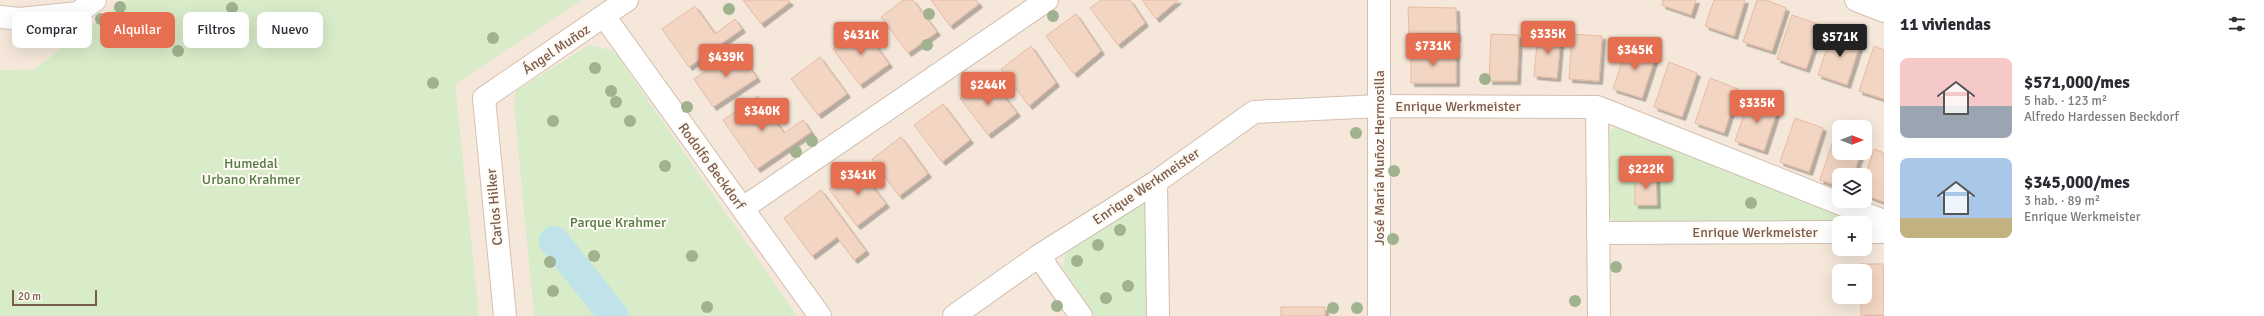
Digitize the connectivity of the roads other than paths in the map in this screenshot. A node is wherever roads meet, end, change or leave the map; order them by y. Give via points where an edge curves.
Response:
1 (95, 0) edge
2 (628, 0) edge
3 (1046, 0) edge
4 (1379, 0) edge
5 (1856, 0) edge
6 (1884, 11) edge
7 (604, 16) junction
8 (0, 18) edge
9 (484, 98) joint
10 (1379, 106) junction
11 (1597, 107) junction
12 (1156, 182) junction
13 (743, 208) junction
14 (1884, 221) edge
15 (1832, 232) edge
16 (1872, 232) edge
17 (1884, 232) edge
18 (1598, 233) junction
19 (1040, 255) junction
20 (505, 316) edge
21 (820, 316) edge
22 (954, 316) edge
23 (1081, 316) edge
24 (1158, 316) edge
25 (1379, 316) edge
26 (1599, 316) edge

1 - 8 street via 78,13 19,19
2 - 7 street, Ángel Muñoz
3 - 13 street
4 - 10 street, José María Muñoz Hermosilla
5 - 6 street
7 - 9 street, Ángel Muñoz
7 - 13 street, Rodolfo Beckdorf
9 - 20 street, Carlos Hilker
10 - 11 street, Enrique Werkmeister
10 - 12 street, Enrique Werkmeister via 1254,112
10 - 25 street, José María Muñoz Hermosilla
11 - 14 street, Enrique Werkmeister
11 - 18 street
12 - 19 street, Enrique Werkmeister
12 - 24 street
13 - 21 street, Rodolfo Beckdorf
15 - 18 street, Enrique Werkmeister
16 - 17 street
18 - 26 street
19 - 22 street, Enrique Werkmeister
19 - 23 street

